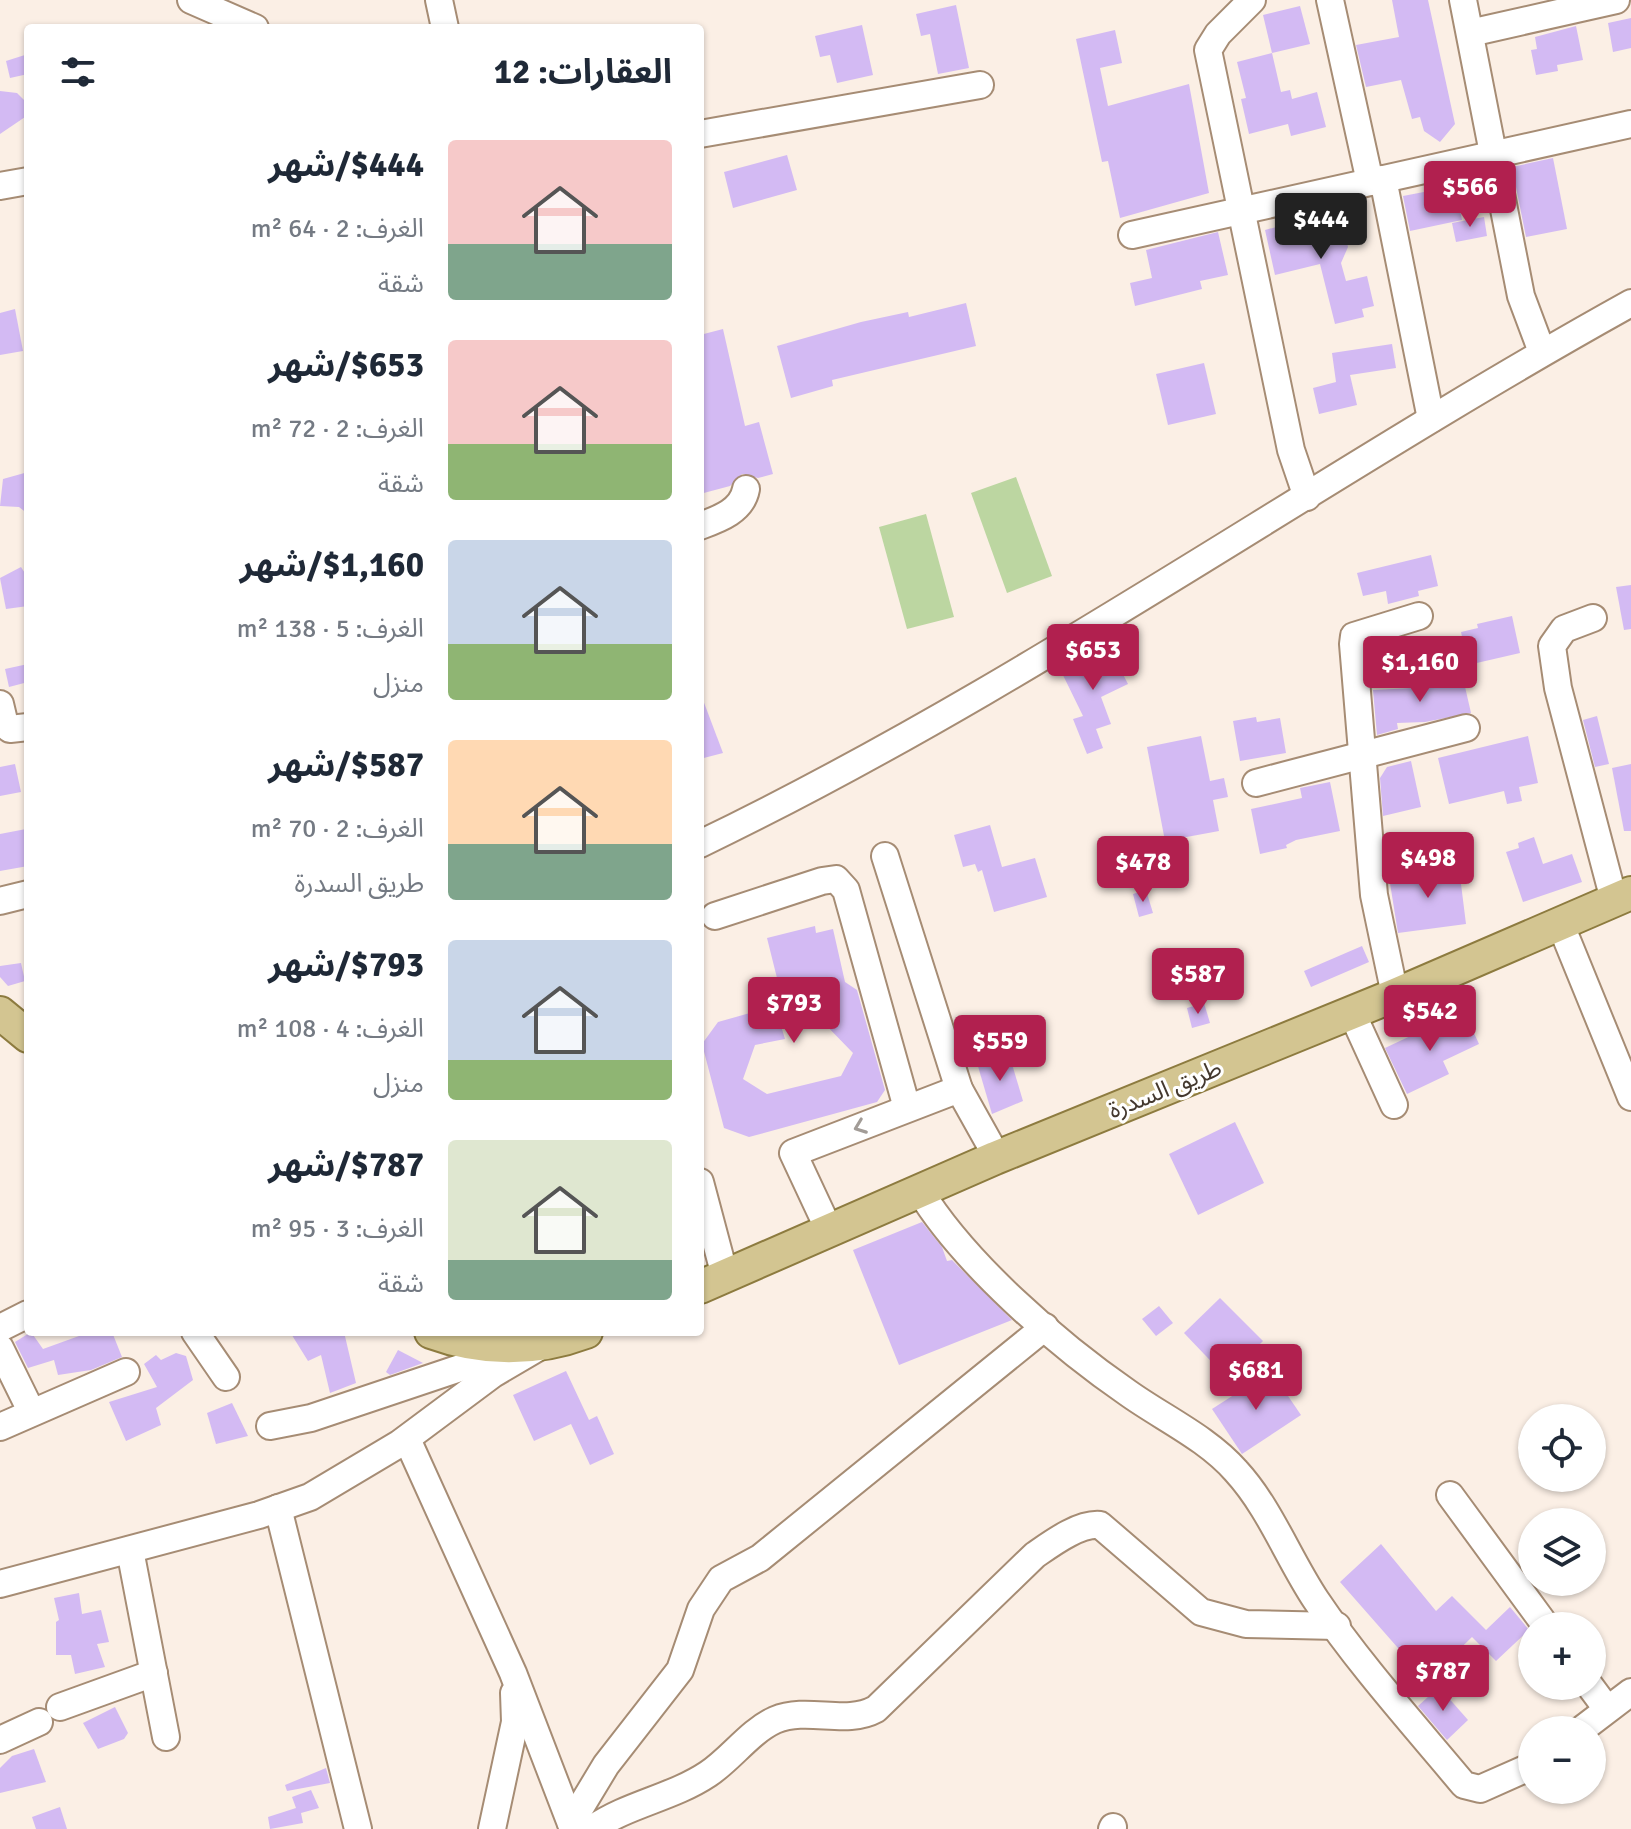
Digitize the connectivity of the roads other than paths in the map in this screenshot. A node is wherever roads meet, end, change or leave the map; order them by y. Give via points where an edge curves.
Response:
1 (191, 0) edge
2 (439, 0) edge
3 (1252, 0) edge
4 (1330, 0) edge
5 (1463, 0) edge
6 (1616, 0) edge
7 (246, 24) edge
8 (444, 24) edge
9 (1470, 33) junction
10 (980, 85) dead end
11 (1631, 124) edge
12 (704, 133) edge
13 (1495, 156) junction
14 (1377, 181) junction
15 (24, 182) edge
16 (0, 186) edge
17 (1243, 210) junction
18 (1132, 235) dead end
19 (1631, 303) edge
20 (1542, 352) junction
21 (1431, 419) junction
22 (746, 489) dead end
23 (1307, 497) junction
24 (704, 525) edge
25 (1419, 616) dead end
26 (1593, 618) dead end
27 (0, 704) edge
28 (24, 727) edge
29 (1466, 728) dead end
30 (1365, 757) junction
31 (1256, 783) dead end
32 (704, 842) edge
33 (885, 856) dead end
34 (24, 895) edge
35 (1622, 896) edge
36 (0, 901) edge
37 (715, 916) dead end
38 (1560, 923) junction
39 (1395, 995) junction
40 (0, 1013) edge
41 (1352, 1013) junction
42 (24, 1033) edge
43 (959, 1089) junction
44 (1631, 1097) edge
45 (1394, 1105) dead end
46 (907, 1108) junction
47 (997, 1157) junction
48 (920, 1191) junction
49 (704, 1215) edge
50 (829, 1230) junction
51 (712, 1282) edge
52 (24, 1316) edge
53 (1045, 1327) junction
54 (0, 1328) edge
55 (198, 1336) edge
56 (443, 1336) edge
57 (446, 1336) edge
58 (572, 1336) edge
59 (544, 1344) junction
60 (0, 1348) edge
61 (478, 1362) junction
62 (126, 1372) dead end
63 (226, 1377) dead end
64 (470, 1392) junction
65 (31, 1411) junction
66 (270, 1426) dead end
67 (0, 1427) edge
68 (407, 1439) junction
69 (1450, 1495) dead end
70 (278, 1508) junction
71 (130, 1550) junction
72 (0, 1584) edge
73 (1536, 1612) edge
74 (1337, 1626) junction
75 (154, 1673) junction
76 (513, 1673) junction
77 (1631, 1692) edge
78 (1605, 1716) edge
79 (166, 1737) dead end
80 (0, 1740) edge
81 (1518, 1773) edge
82 (579, 1827) edge
83 (358, 1829) edge
84 (492, 1829) edge

1 - 7 street
2 - 8 street
3 - 17 street via 1208,50
4 - 14 street
5 - 9 street
6 - 9 street
9 - 13 street
10 - 12 street
11 - 13 street
13 - 14 street
13 - 20 street via 1521,296
14 - 17 street
14 - 21 street
15 - 16 street
17 - 18 street
17 - 23 street via 1291,450
19 - 20 street
20 - 21 street
21 - 23 street
22 - 24 street via 739,505
23 - 32 street via 901,740
25 - 30 street via 1354,636
26 - 35 street via 1564,629 1552,646 1558,688
27 - 28 street via 5,725
29 - 30 street
30 - 31 street
30 - 39 street via 1377,919
33 - 43 street
34 - 36 street
35 - 38 main road, طريق السدرة
37 - 46 street via 836,879 846,890
38 - 39 main road, طريق السدرة
38 - 44 street
39 - 41 main road, طريق السدرة
40 - 42 main road
41 - 45 street
41 - 47 main road, طريق السدرة
43 - 46 street
43 - 47 street
46 -> 50 street via 793,1153
47 - 48 main road, طريق السدرة
48 - 50 main road, طريق السدرة
48 - 53 street via 950,1233
49 - 51 street
50 - 51 main road, طريق السدرة
52 - 54 street
53 - 74 street via 1111,1382 1237,1471
53 - 82 street via 760,1558 721,1579 701,1609 680,1670 606,1765
55 - 63 street
56 - 61 street
57 - 59 main road via 507,1347
58 - 59 main road
59 - 64 street
60 - 65 street
61 - 64 street
61 - 66 street via 311,1418
62 - 65 street
64 - 68 street
65 - 67 street
68 - 70 street via 310,1497
68 - 76 street
69 - 73 street
70 - 71 street
70 - 83 street
71 - 72 street
71 - 75 street
74 - 81 street via 1464,1785 1480,1789
74 - 82 street via 1246,1624 1201,1612 1093,1524 1035,1555 876,1709 853,1717 802,1713 774,1721 706,1776
75 - 79 street
75 - 80 street
76 - 82 street
76 - 84 street via 515,1722
77 - 78 street

